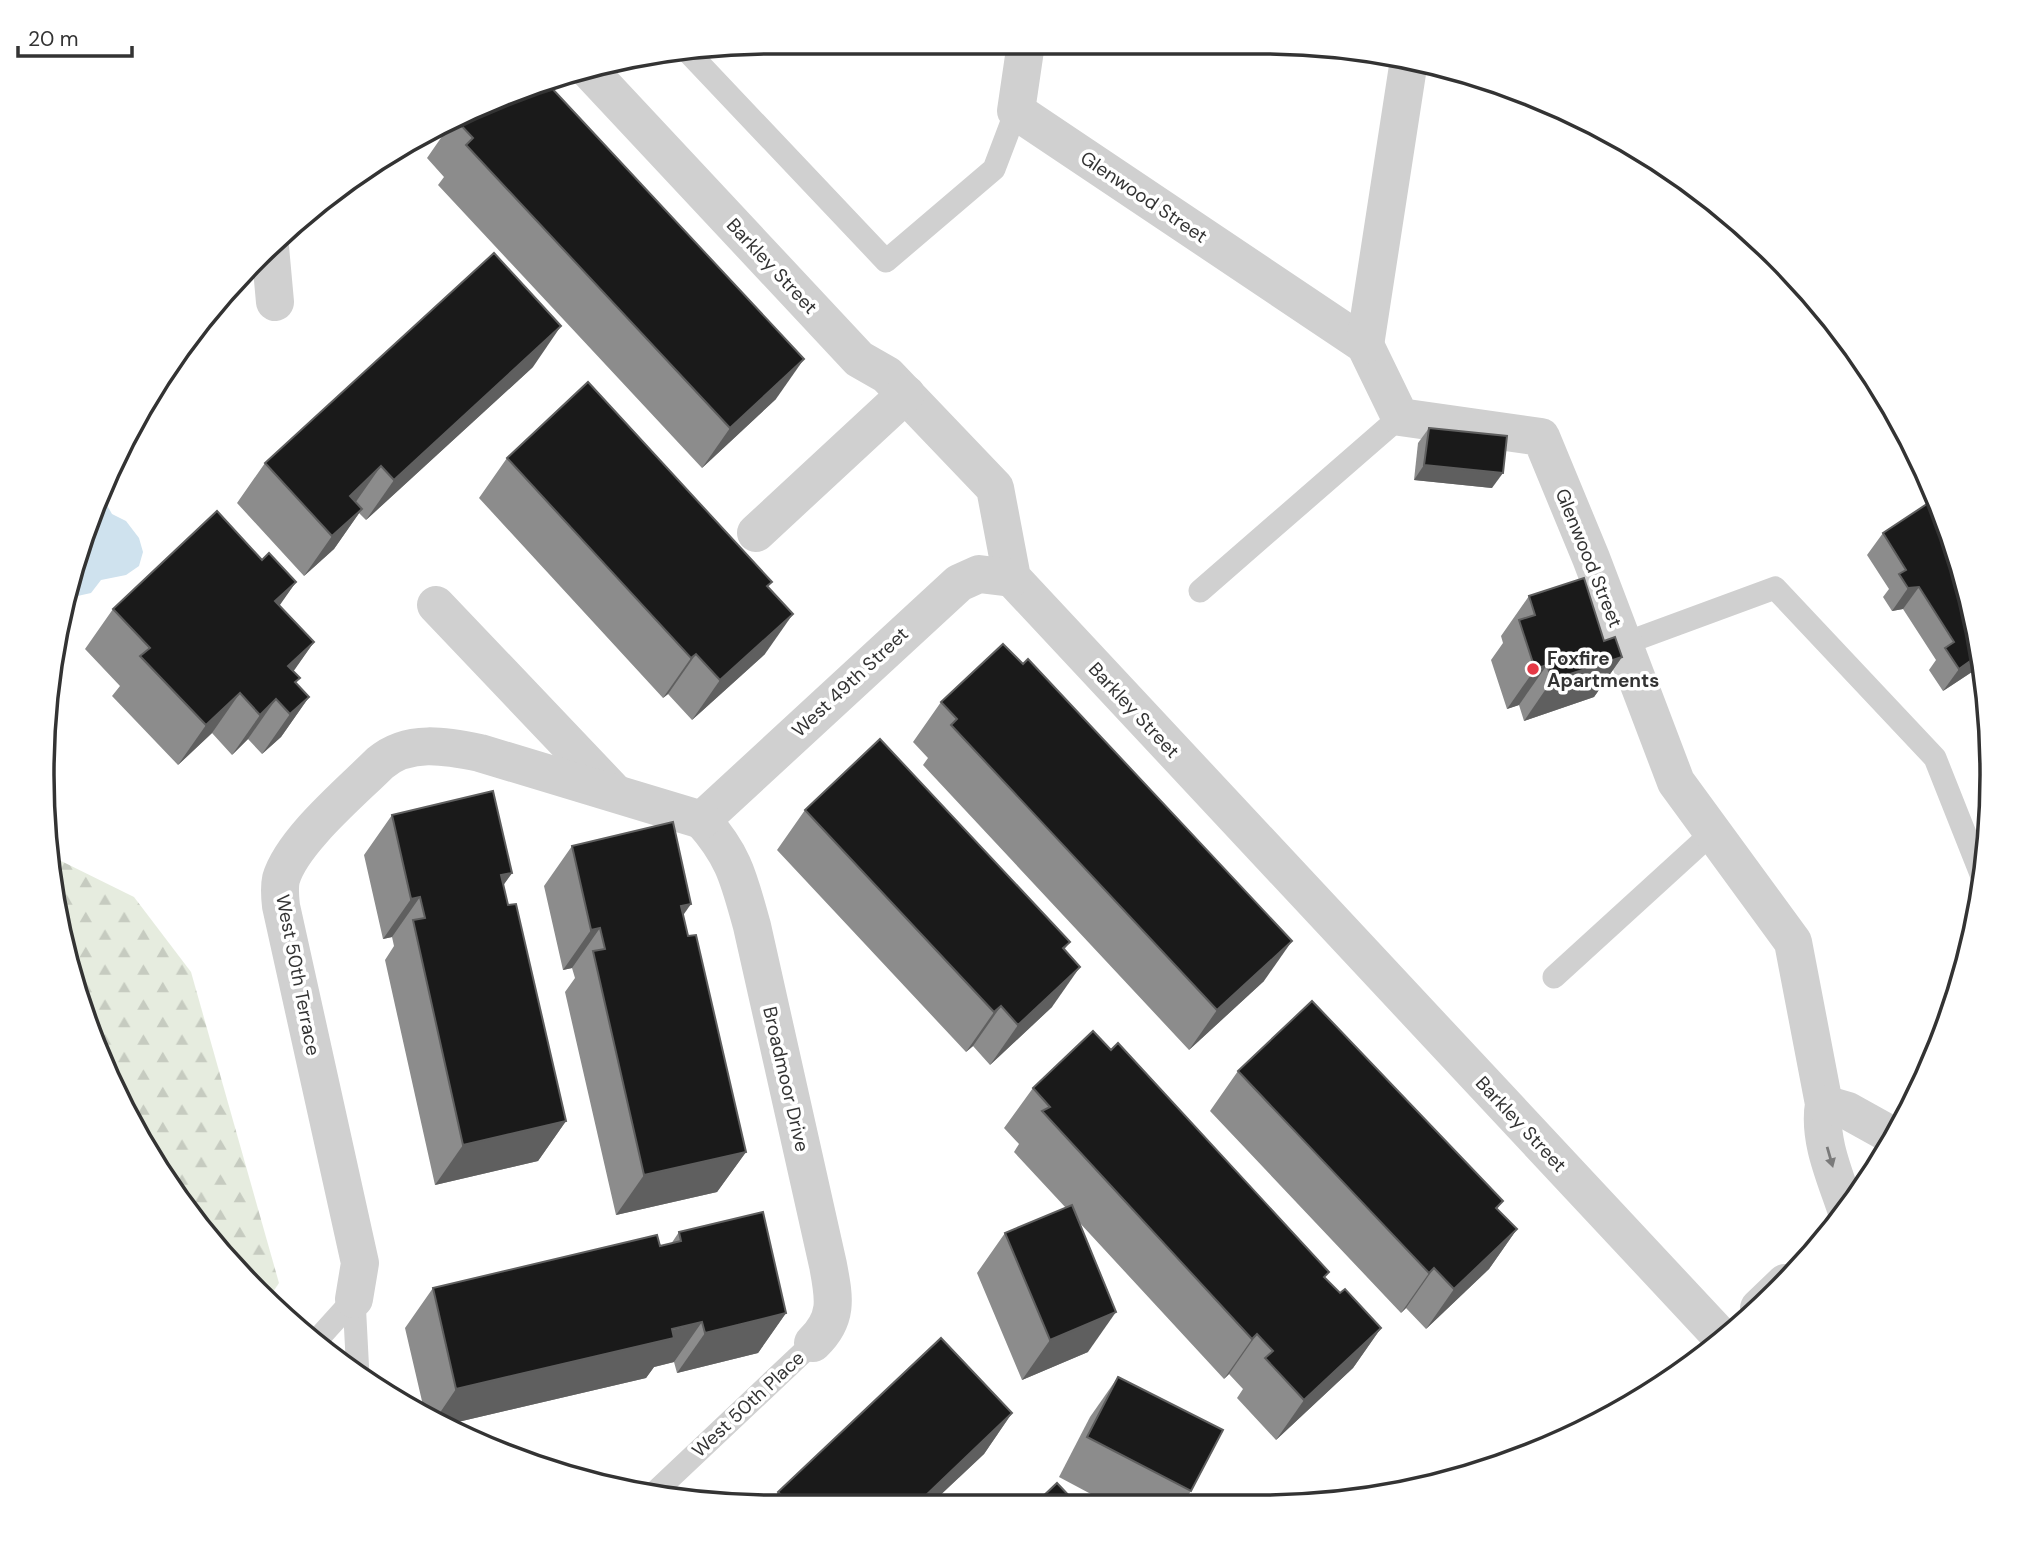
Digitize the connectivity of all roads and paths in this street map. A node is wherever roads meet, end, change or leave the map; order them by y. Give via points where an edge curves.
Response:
1 (1024, 54) edge
2 (694, 59) edge
3 (1407, 70) edge
4 (596, 77) edge
5 (1016, 111) junction
6 (271, 259) edge
7 (275, 302) dead end
8 (1365, 345) junction
9 (906, 394) junction
10 (1400, 417) junction
11 (756, 533) dead end
12 (1012, 578) junction
13 (1200, 592) dead end
14 (436, 604) dead end
15 (1623, 644) junction
16 (617, 794) junction
17 (702, 820) junction
18 (1713, 832) junction
19 (1975, 859) edge
20 (1554, 977) dead end
21 (1824, 1104) junction
22 (1885, 1131) edge
23 (1842, 1197) edge
24 (354, 1300) junction
25 (1716, 1331) edge
26 (322, 1334) edge
27 (813, 1343) joint
28 (357, 1361) edge
29 (662, 1486) edge

1 - 5 street
2 - 5 lane via 886,261 994,169
3 - 8 street
4 - 9 street, Barkley Street via 859,359 887,375
5 - 8 street, Glenwood Street
6 - 7 street
8 - 10 street
9 - 11 street
9 - 12 street, Barkley Street via 995,488
10 - 13 lane
10 - 15 street, Glenwood Street via 1541,438
12 - 17 street, West 49th Street via 985,573 959,583
12 - 25 street, Barkley Street
14 - 16 street
15 - 18 street, Glenwood Street via 1676,782
15 - 19 lane via 1775,588 1935,758
16 - 17 street, West 50th Terrace
16 - 24 street, West 50th Terrace via 458,748 403,749 380,763 311,832 284,870 281,906 360,1263
17 - 27 street, Broadmoor Drive via 725,848 737,873 828,1265 831,1323
18 - 20 lane
18 - 21 street, Glenwood Street via 1793,942
21 - 22 street
21 -> 23 street, Glenwood Street via 1824,1136
24 - 26 lane
24 - 28 lane
27 - 29 lane, West 50th Place

